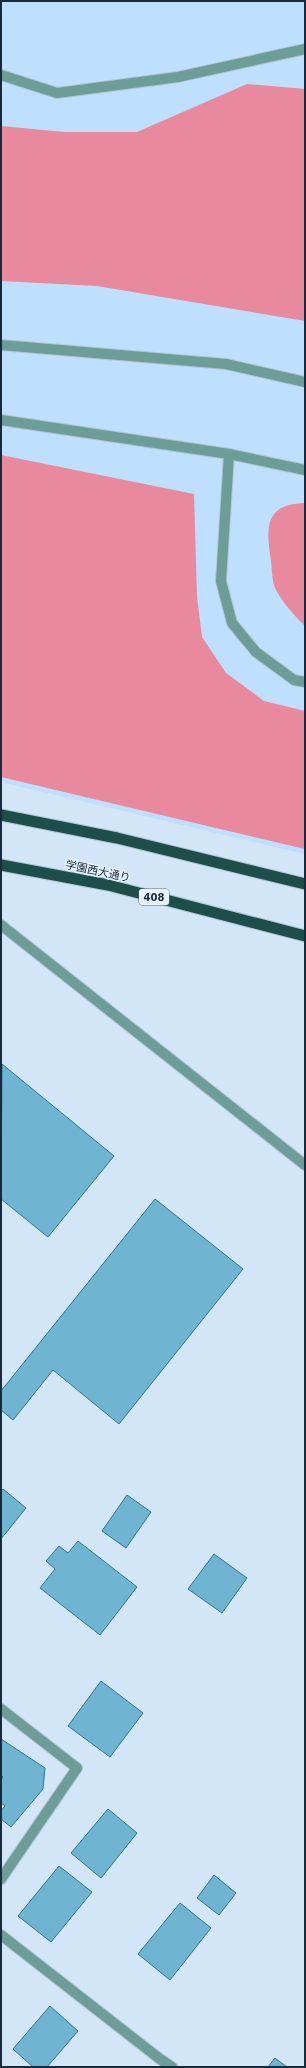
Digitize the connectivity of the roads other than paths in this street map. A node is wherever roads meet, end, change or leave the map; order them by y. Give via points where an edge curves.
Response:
1 (305, 49) edge
2 (1, 75) edge
3 (1, 345) edge
4 (305, 382) edge
5 (1, 420) edge
6 (229, 454) junction
7 (305, 470) edge
8 (305, 682) edge
9 (1, 815) edge
10 (1, 865) edge
11 (305, 884) edge
12 (1, 925) edge
13 (305, 936) edge
14 (305, 1165) edge
15 (1, 1709) edge
16 (1, 1879) edge
17 (1, 1935) edge
18 (172, 2067) edge

1 - 2 street via 178,77 57,93
3 - 4 street via 226,364
5 - 6 street
6 - 7 street
6 - 8 street via 221,581 232,623 256,652 294,680
9 - 11 highway via 117,838
10 - 13 highway, 学園西大通り / 408 via 108,885
12 - 14 street
15 - 16 street via 77,1768
17 - 18 street

